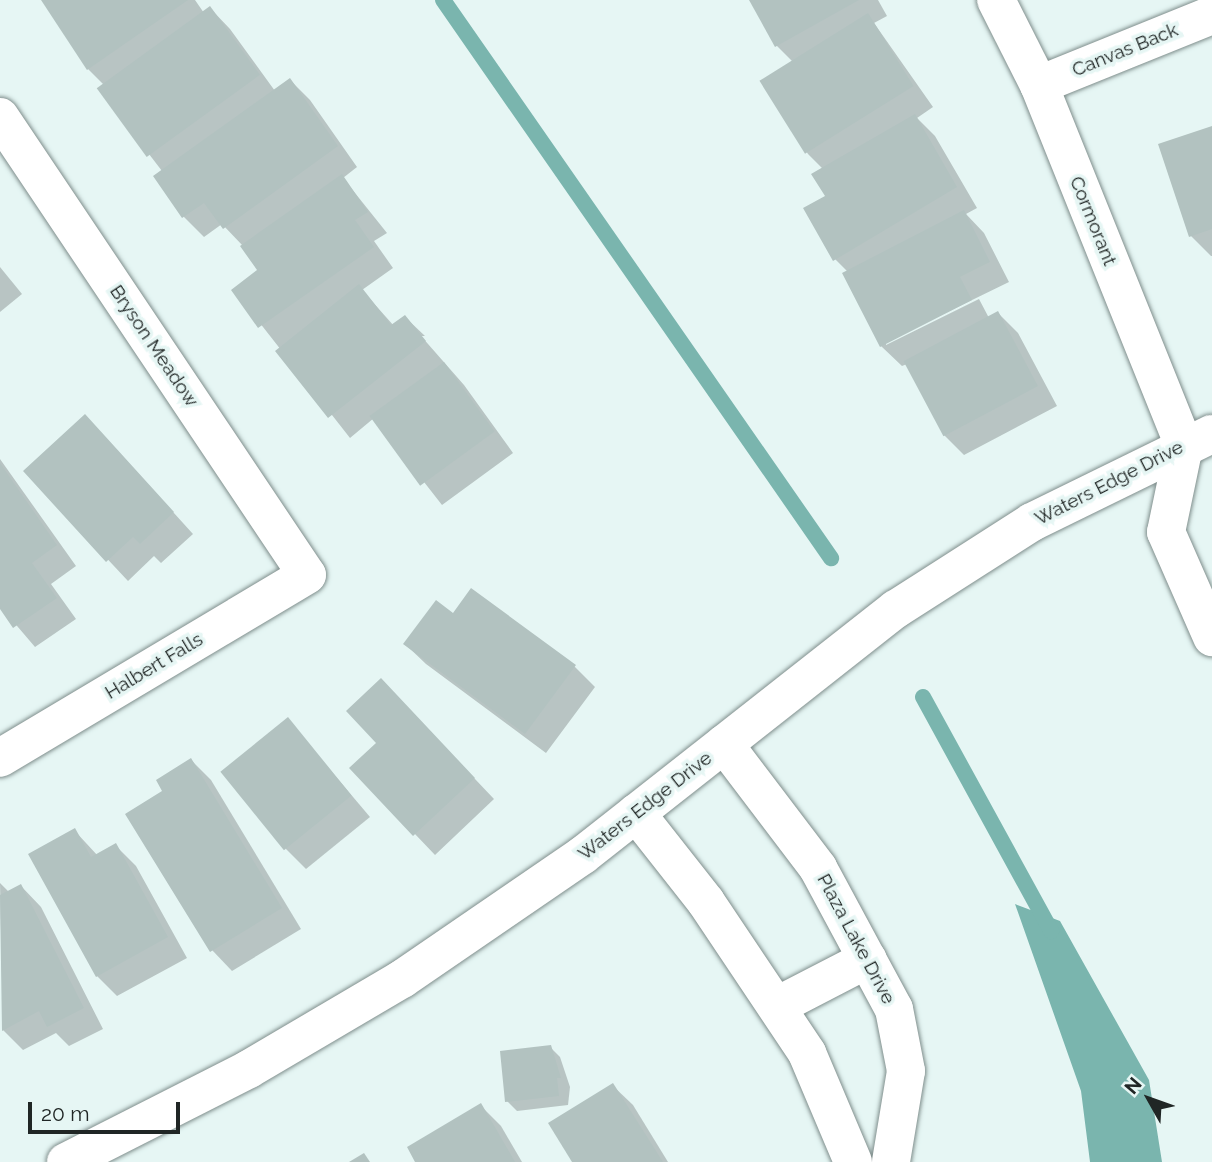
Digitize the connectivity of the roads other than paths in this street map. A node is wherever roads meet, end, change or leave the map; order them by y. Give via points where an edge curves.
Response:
1 (996, 0) edge
2 (1212, 15) edge
3 (1038, 85) junction
4 (0, 117) edge
5 (1203, 446) edge
6 (307, 575) joint
7 (1212, 637) edge
8 (724, 744) junction
9 (0, 758) edge
10 (636, 813) junction
11 (868, 960) junction
12 (777, 1006) junction
13 (66, 1162) edge
14 (853, 1162) edge
15 (891, 1162) edge

1 - 3 street, Cormorant
2 - 3 street, Canvas Back
3 - 5 street, Cormorant
4 - 6 street, Bryson Meadow
5 - 7 street via 1166,532
5 - 8 street, Waters Edge Drive via 1065,504 987,549 881,620
6 - 9 street, Halbert Falls
8 - 10 street, Waters Edge Drive
8 - 11 street, Plaza Lake Drive via 818,868
10 - 12 street via 706,902
10 - 13 street, Waters Edge Drive via 512,906 402,979 249,1069
11 - 12 street
11 - 15 street, Plaza Lake Drive via 894,1009 906,1071
12 - 14 street via 807,1053

